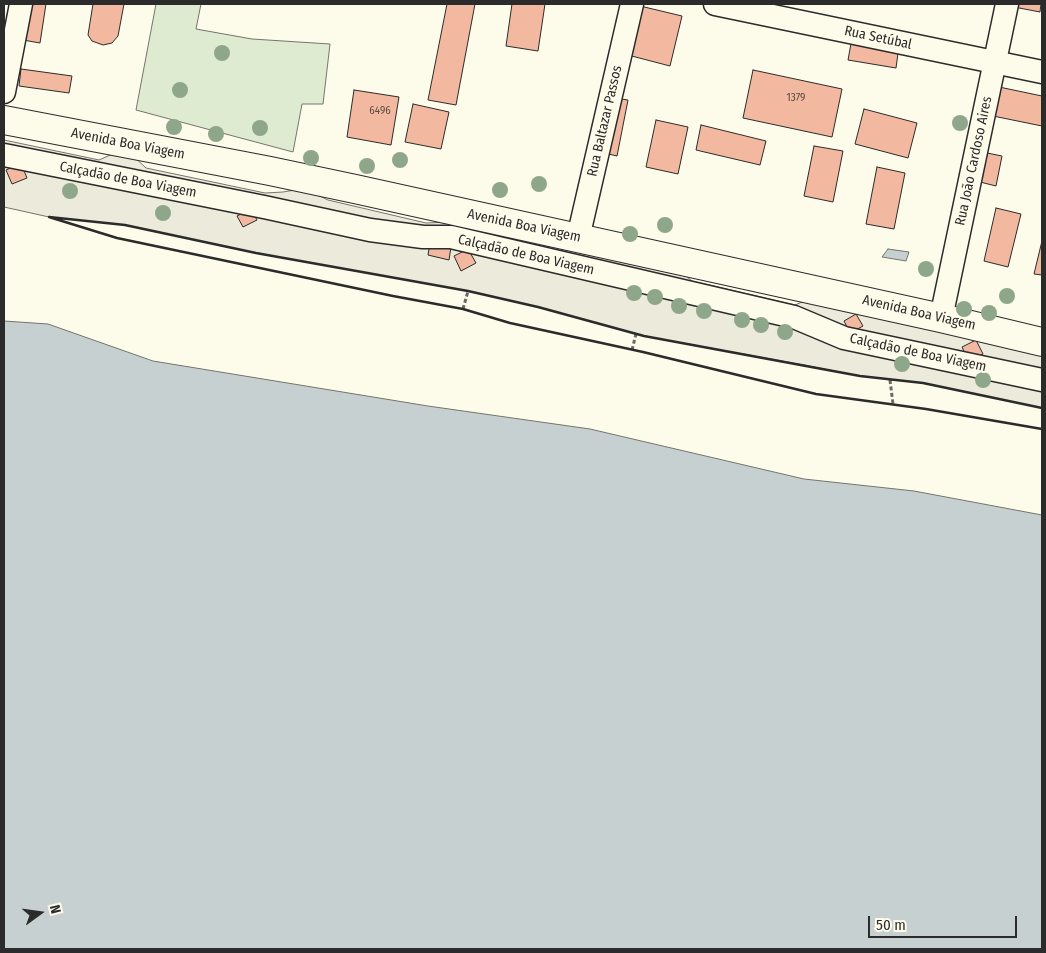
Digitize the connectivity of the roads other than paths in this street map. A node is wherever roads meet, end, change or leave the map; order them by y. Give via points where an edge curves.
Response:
1 (21, 4) edge
2 (632, 4) edge
3 (715, 4) edge
4 (1007, 4) edge
5 (994, 62) junction
6 (1042, 72) edge
7 (4, 92) edge
8 (4, 120) edge
9 (4, 155) edge
10 (578, 238) junction
11 (941, 318) junction
12 (1042, 342) edge
13 (1042, 380) edge

1 - 7 street
2 - 10 street, Rua Baltazar Passos
3 - 5 street, Rua Setúbal
4 - 5 street, Rua João Cardoso Aires
5 - 6 street, Rua Setúbal
5 - 11 street, Rua João Cardoso Aires
8 - 10 main road, Avenida Boa Viagem via 289,175
9 - 13 street, Calçadão de Boa Viagem via 370,230 451,237 794,317 844,338
10 - 11 main road, Avenida Boa Viagem
11 - 12 main road, Avenida Boa Viagem

